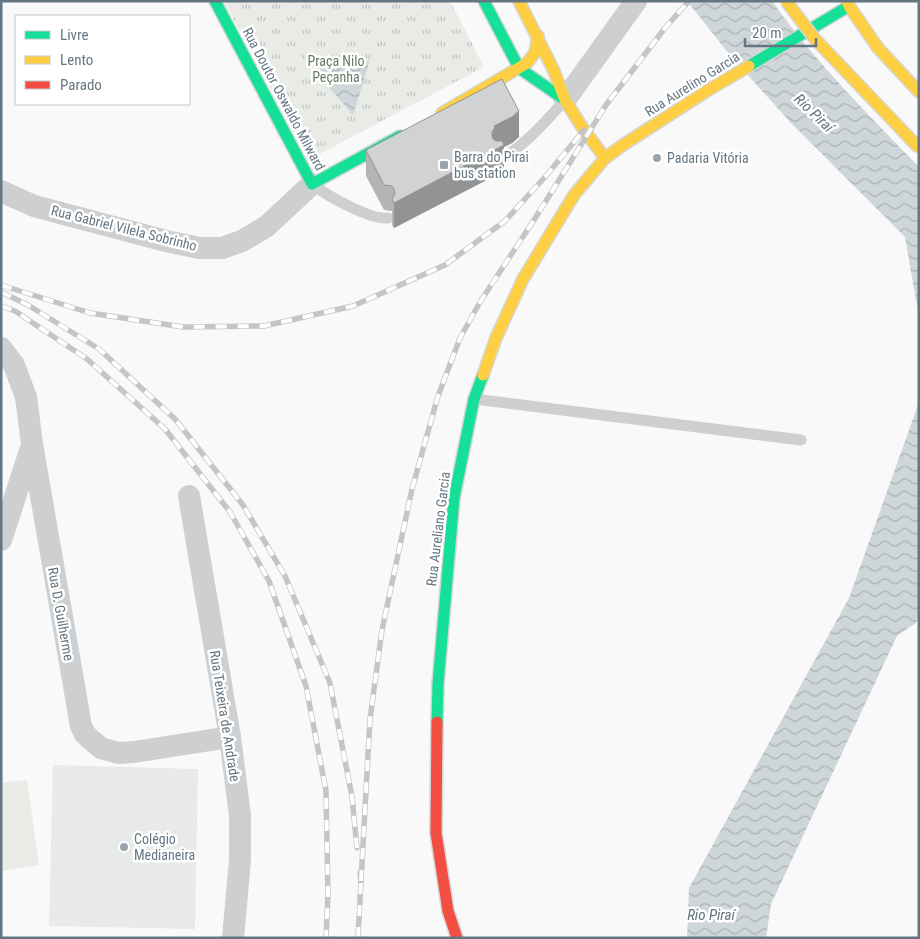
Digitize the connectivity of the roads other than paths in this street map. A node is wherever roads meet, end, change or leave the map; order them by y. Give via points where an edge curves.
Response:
1 (215, 1) edge
2 (484, 1) edge
3 (520, 1) edge
4 (786, 1) edge
5 (636, 2) edge
6 (848, 4) edge
7 (538, 36) junction
8 (519, 68) junction
9 (919, 92) edge
10 (565, 100) junction
11 (429, 120) edge
12 (412, 129) edge
13 (919, 148) edge
14 (605, 158) junction
15 (499, 160) edge
16 (312, 184) junction
17 (1, 191) edge
18 (388, 218) dead end
19 (1, 348) edge
20 (474, 399) junction
21 (801, 440) dead end
22 (32, 444) junction
23 (189, 496) dead end
24 (1, 540) edge
25 (230, 737) junction
26 (233, 938) edge
27 (457, 938) edge

1 - 16 street, Rua Doutor Oswaldo Milward
2 - 8 street
3 - 7 street
4 - 13 street, bridge via 815,39
5 - 10 street
6 - 9 street via 878,48
6 - 14 street, Rua Aurelino Garcia
7 - 8 street via 535,53
7 - 10 street
8 - 10 street
8 - 11 street
10 - 14 street
10 - 15 lane via 524,143
12 - 16 street, Rua Gabriel Vilela Sobrinho
14 - 20 street, Rua Aureliano Garcia via 574,195 523,278 496,338
16 - 17 street, Rua Gabriel Vilela Sobrinho via 266,226 242,241 222,248 199,248 166,241 34,206
16 - 18 lane via 353,208
19 - 22 street, Rua D. Guilherme via 14,365 26,397
20 - 21 lane
20 - 27 street, Rua Aureliano Garcia via 454,498 438,684 436,833 448,911
22 - 24 street
22 - 25 street, Rua D. Guilherme via 85,734 101,748 118,753
23 - 25 street, Rua Teixeira de Andrade
25 - 26 street, Rua Teixeira de Andrade via 240,816 240,860

